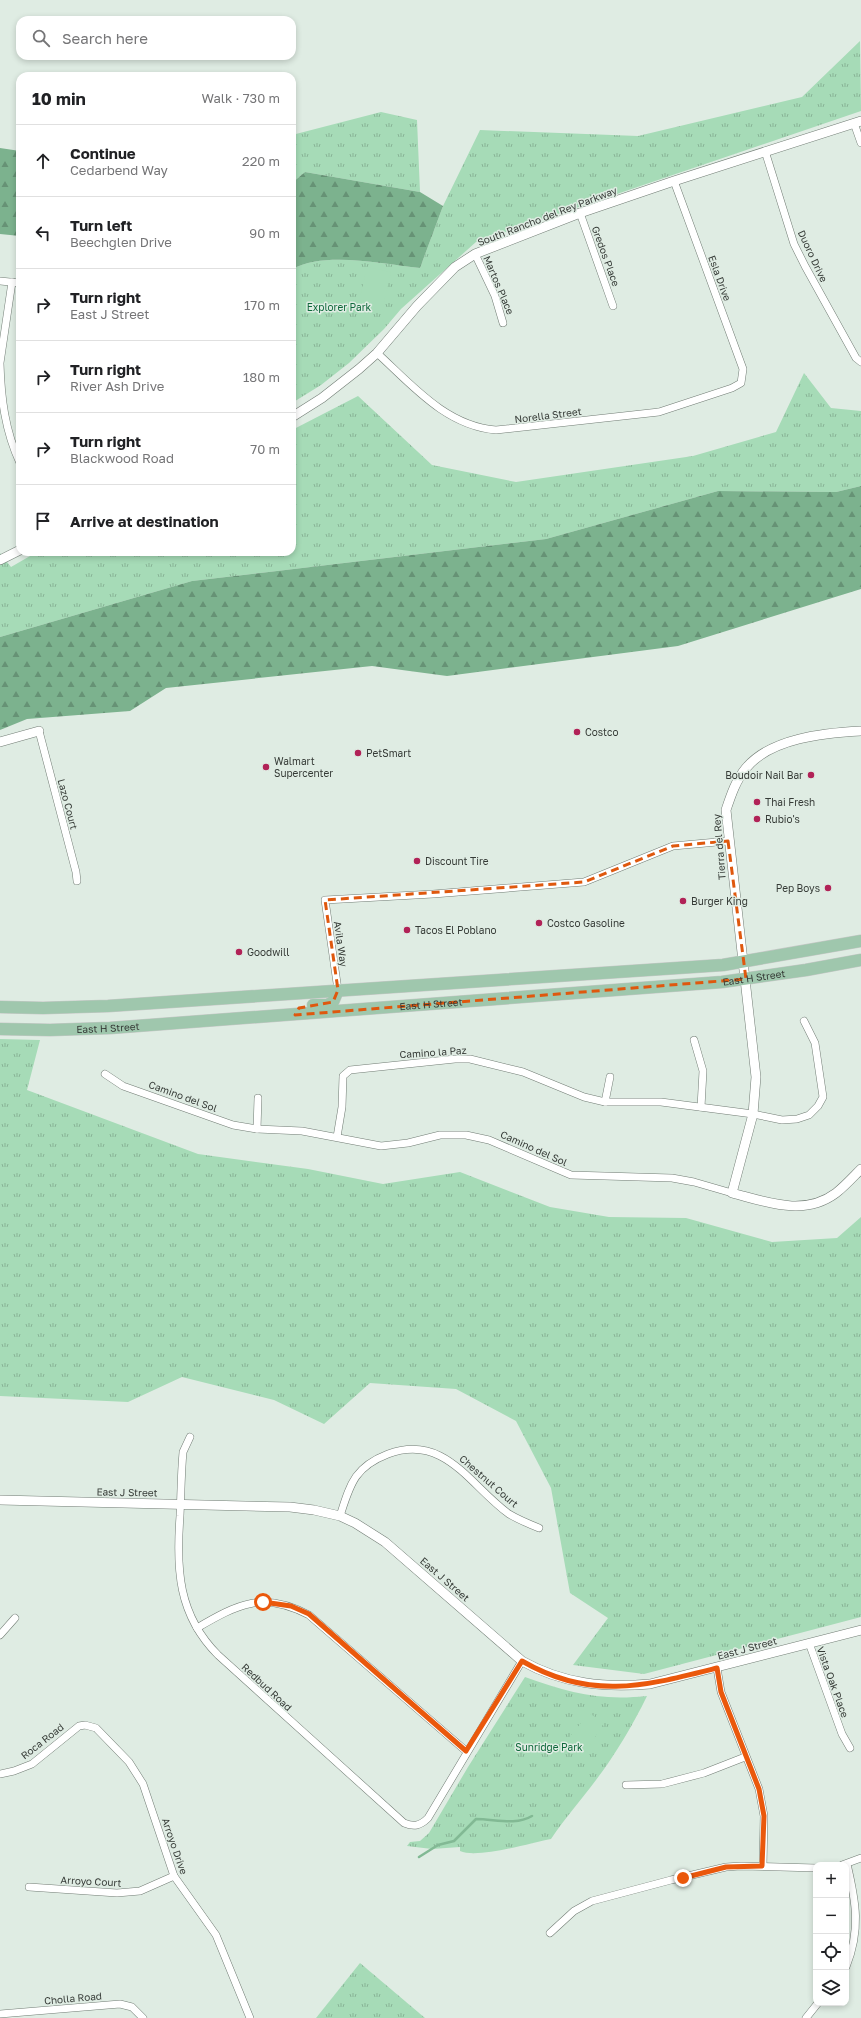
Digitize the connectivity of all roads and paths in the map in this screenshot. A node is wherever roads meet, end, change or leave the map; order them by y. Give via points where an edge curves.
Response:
1 (857, 122) edge
2 (861, 143) edge
3 (765, 151) junction
4 (674, 181) junction
5 (580, 214) junction
6 (475, 254) junction
7 (0, 281) edge
8 (16, 282) edge
9 (613, 306) dead end
10 (504, 323) dead end
11 (377, 353) junction
12 (861, 362) edge
13 (741, 383) joint
14 (296, 414) edge
15 (16, 454) edge
16 (16, 552) edge
17 (0, 560) edge
18 (39, 731) joint
19 (861, 731) edge
20 (0, 742) edge
21 (728, 841) junction
22 (77, 882) dead end
23 (861, 941) edge
24 (861, 960) edge
25 (742, 963) junction
26 (746, 980) junction
27 (338, 990) junction
28 (0, 1007) edge
29 (295, 1015) junction
30 (804, 1021) dead end
31 (0, 1029) edge
32 (694, 1040) dead end
33 (105, 1074) dead end
34 (610, 1077) dead end
35 (258, 1098) dead end
36 (605, 1102) junction
37 (701, 1107) junction
38 (753, 1114) junction
39 (257, 1129) junction
40 (337, 1137) junction
41 (861, 1169) edge
42 (732, 1193) junction
43 (190, 1437) dead end
44 (0, 1500) edge
45 (180, 1504) junction
46 (340, 1516) junction
47 (539, 1528) dead end
48 (15, 1618) dead end
49 (197, 1628) junction
50 (861, 1630) edge
51 (0, 1635) edge
52 (809, 1643) junction
53 (522, 1661) junction
54 (717, 1668) junction
55 (96, 1728) joint
56 (850, 1748) dead end
57 (466, 1751) junction
58 (745, 1757) junction
59 (0, 1774) edge
60 (626, 1785) dead end
61 (861, 1858) edge
62 (849, 1863) edge
63 (762, 1866) junction
64 (813, 1868) edge
65 (174, 1876) junction
66 (849, 1883) edge
67 (29, 1887) dead end
68 (550, 1933) dead end
69 (849, 1961) edge
70 (816, 2006) edge
71 (0, 2014) edge
72 (143, 2018) edge
73 (250, 2018) edge
74 (806, 2018) edge

1 - 2 street
1 - 3 street, South Rancho del Rey Parkway
3 - 4 street, South Rancho del Rey Parkway
3 - 12 street, Duoro Drive via 794,244 804,266 856,358
4 - 5 street, South Rancho del Rey Parkway
4 - 13 street, Esla Drive via 743,369
5 - 6 street, South Rancho del Rey Parkway
5 - 9 street, Gredos Place
6 - 10 street, Martos Place via 495,296
6 - 11 street, South Rancho del Rey Parkway via 455,267
7 - 8 street
8 - 15 street via 0,363 7,427
11 - 13 street, Norella Street via 446,414 471,426 496,430 659,412 720,393
11 - 14 street, South Rancho del Rey Parkway via 322,398
16 - 17 street
18 - 20 street
18 - 22 street, Lazo Court
19 - 21 street, Tierra del Rey via 808,737 774,748 757,758 735,784 726,810
21 - 25 street, Tierra del Rey
21 - 27 street, Avila Way via 673,846 584,882 325,900
23 - 25 main road, East H Street
24 - 26 main road, East H Street
25 - 26 street, Tierra del Rey
25 - 27 main road, East H Street
26 - 29 main road, East H Street
26 - 38 street, Tierra del Rey via 756,1077
27 - 28 main road, East H Street via 108,1006
27 - 29 main road via 333,1002 299,1008
29 - 31 main road, East H Street via 110,1028
30 - 38 street, Camino la Paz via 815,1043 823,1097 821,1102 809,1115 797,1119 772,1119
32 - 37 street via 703,1071
33 - 39 street, Camino del Sol via 123,1086 225,1123
34 - 36 street
35 - 39 street
36 - 37 street, Camino la Paz via 661,1102
36 - 40 street, Camino la Paz via 584,1097 523,1072 470,1059 350,1070 343,1076 342,1107
37 - 38 street, Camino la Paz
38 - 42 street, Tierra del Rey
39 - 40 street, Camino del Sol via 302,1131
40 - 42 street, Camino del Sol via 381,1146 440,1135 474,1136 570,1175 672,1178
41 - 42 street, Camino del Sol via 838,1192 809,1205 784,1206
43 - 45 street, Redbud Road via 183,1452
44 - 45 street, East J Street
45 - 46 street, East J Street via 290,1507
45 - 49 street, Redbud Road via 179,1578 182,1595
46 - 47 street, Chestnut Court via 349,1487 366,1466 390,1454 415,1450 432,1452 449,1460 508,1513
46 - 53 street, East J Street via 385,1542
48 - 51 street
49 - 57 street via 230,1609 246,1604 272,1602 309,1614
49 - 57 street, Redbud Road via 216,1654 404,1823 417,1825 428,1818
50 - 52 street, East J Street
52 - 54 street, East J Street
52 - 56 street, Vista Oak Place via 842,1734
53 - 54 street, East J Street via 558,1677 585,1684 611,1686 650,1684
53 - 57 street
54 - 58 street via 721,1692
55 - 59 street, Roca Road via 85,1725 75,1728 32,1764
55 - 65 street, Arroyo Drive via 129,1762 143,1784
58 - 60 street via 704,1773 662,1784
58 - 63 street via 759,1789 764,1812
61 - 62 street
63 - 64 street
63 - 68 street via 726,1867 604,1897 574,1911
65 - 67 street, Arroyo Court via 140,1891 117,1893
65 - 73 street, Arroyo Drive via 216,1934
66 - 69 street via 858,1916 853,1952
70 - 74 street
71 - 72 street, Cholla Road via 120,2004 132,2007

